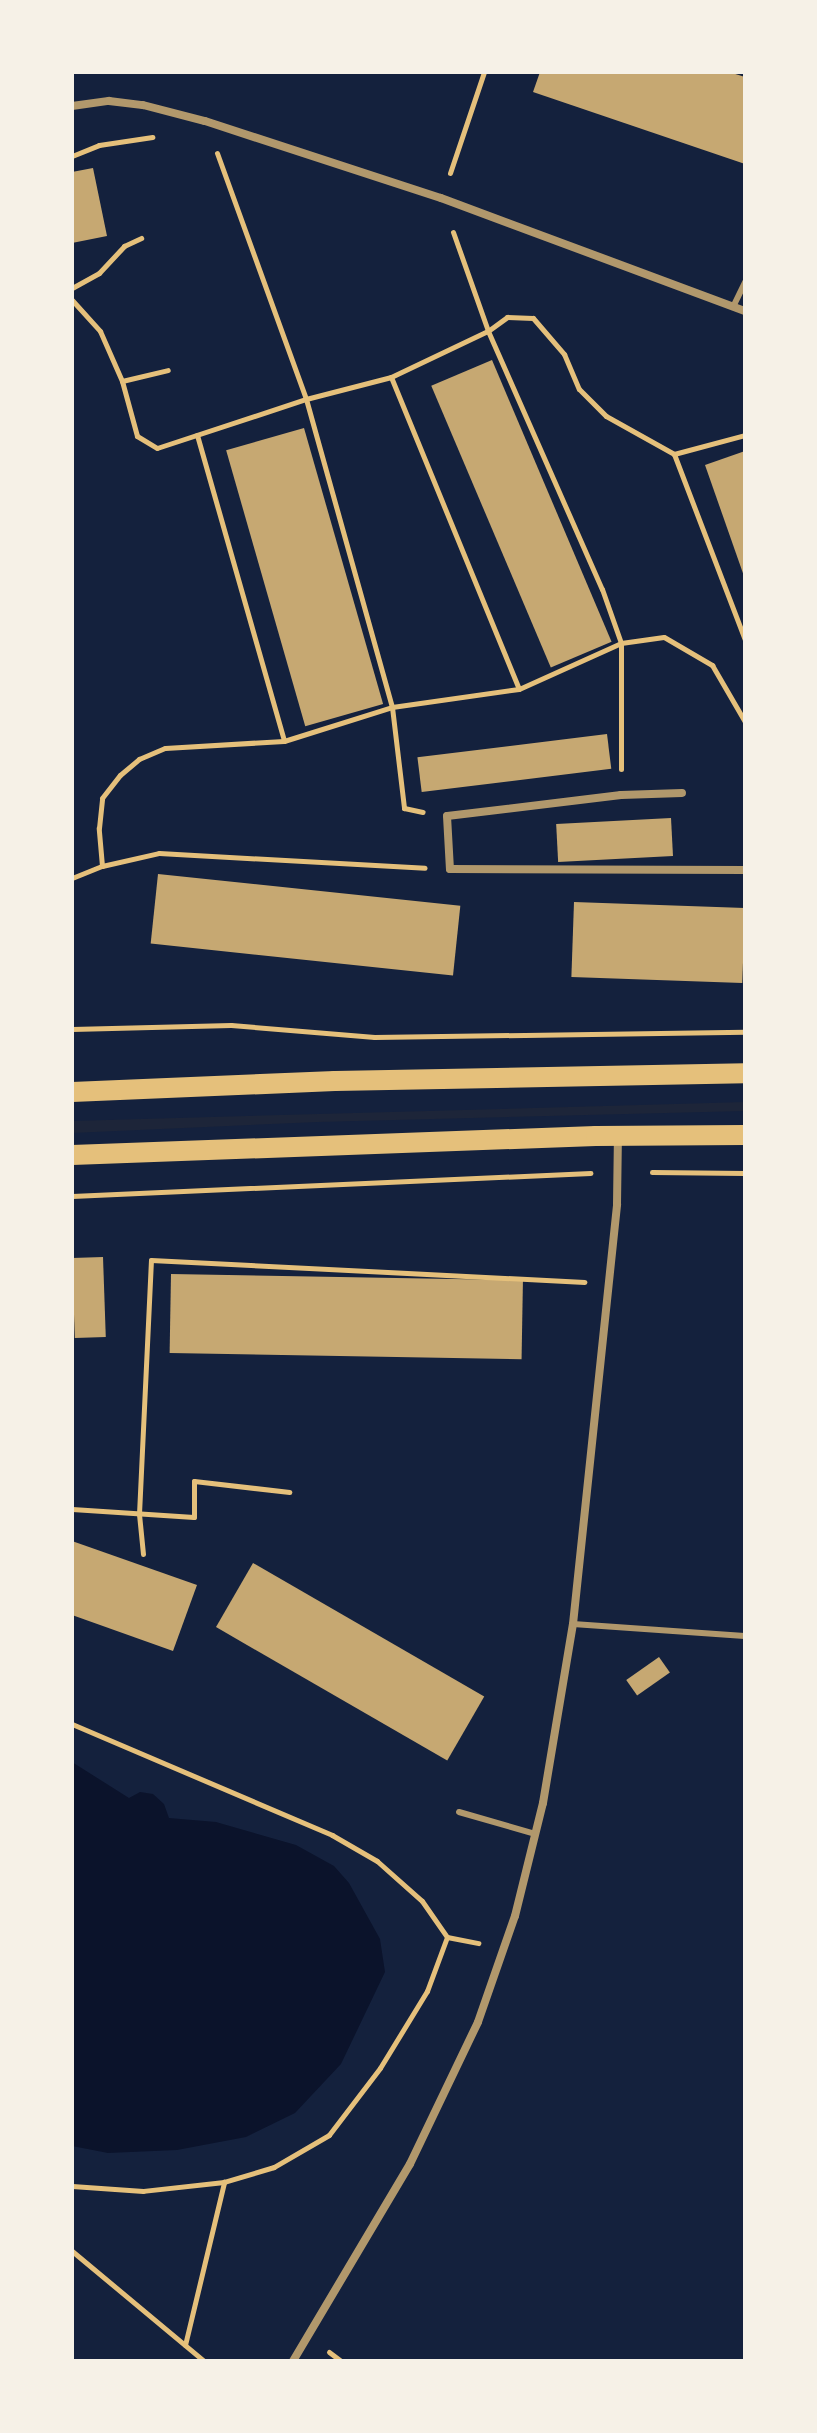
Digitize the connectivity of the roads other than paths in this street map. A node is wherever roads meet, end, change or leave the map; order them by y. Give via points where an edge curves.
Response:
1 (72, 106) edge
2 (745, 282) edge
3 (733, 307) junction
4 (745, 311) edge
5 (682, 793) dead end
6 (745, 870) edge
7 (745, 1073) edge
8 (72, 1092) edge
9 (618, 1135) junction
10 (745, 1135) edge
11 (72, 1155) edge
12 (573, 1624) junction
13 (745, 1636) edge
14 (459, 1812) dead end
15 (535, 1834) junction
16 (293, 2361) edge

1 - 3 street via 121,102 205,121 441,198
2 - 3 lane
3 - 4 street
5 - 6 street via 447,816 450,869
7 - 8 main road
9 - 10 main road
9 - 11 main road
9 - 12 street via 609,1283
12 - 13 lane
12 - 15 street
14 - 15 lane
15 - 16 street via 515,1916 478,2022 410,2164

